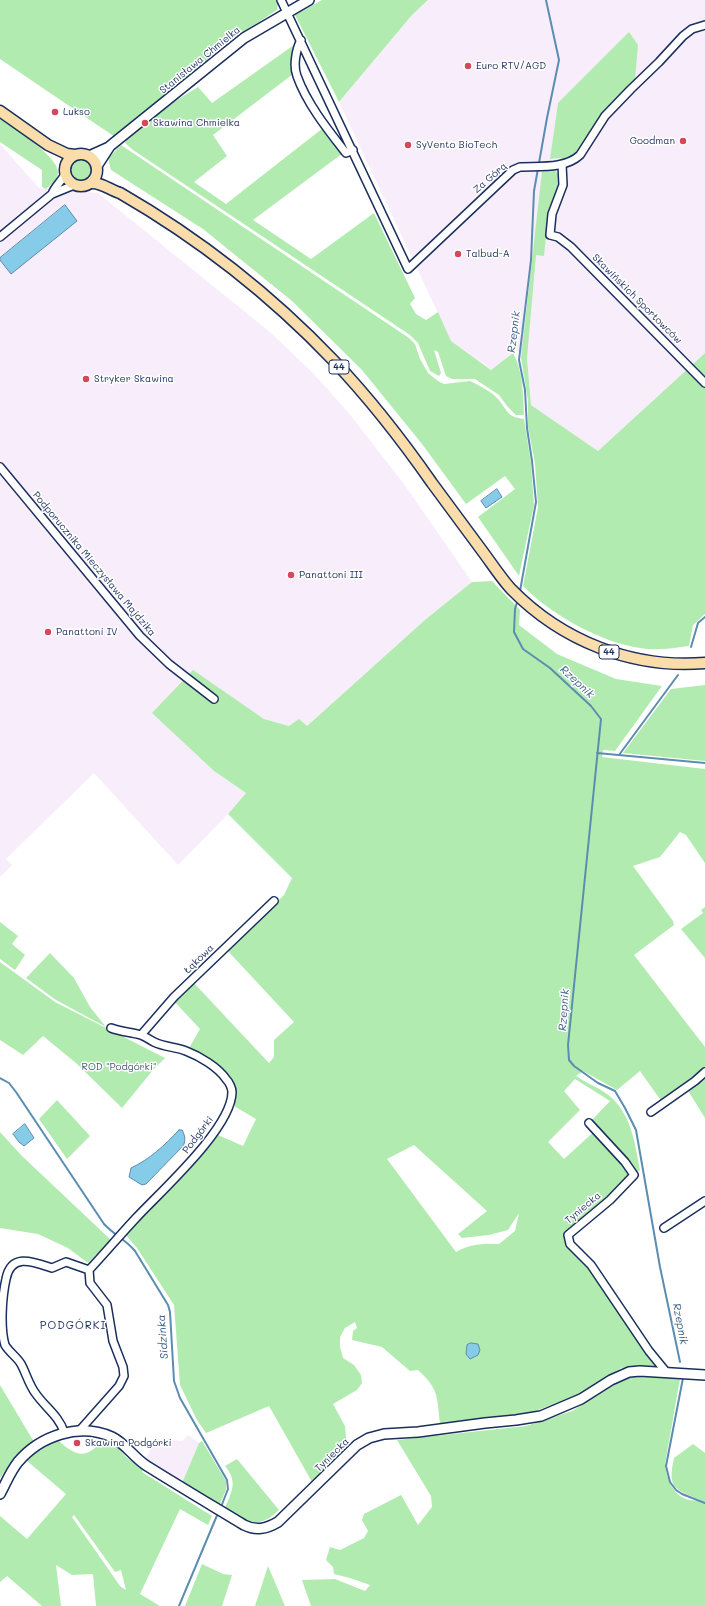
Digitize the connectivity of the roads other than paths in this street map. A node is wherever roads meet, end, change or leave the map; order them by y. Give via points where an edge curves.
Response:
1 (281, 0) edge
2 (309, 0) edge
3 (286, 12) junction
4 (705, 25) edge
5 (301, 40) junction
6 (0, 111) edge
7 (48, 145) junction
8 (110, 146) junction
9 (353, 150) junction
10 (74, 155) junction
11 (89, 156) junction
12 (562, 164) junction
13 (97, 169) junction
14 (65, 170) junction
15 (90, 183) junction
16 (74, 185) junction
17 (120, 192) junction
18 (52, 194) junction
19 (0, 237) edge
20 (705, 383) edge
21 (0, 467) edge
22 (705, 663) edge
23 (214, 699) dead end
24 (274, 901) dead end
25 (111, 1028) dead end
26 (141, 1035) junction
27 (705, 1072) edge
28 (652, 1112) dead end
29 (589, 1124) dead end
30 (705, 1201) edge
31 (664, 1228) dead end
32 (89, 1270) junction
33 (676, 1373) junction
34 (705, 1375) edge
35 (80, 1430) junction
36 (64, 1432) junction
37 (0, 1494) edge

1 - 3 street, Za Górą
2 - 3 street, Stanisława Chmielka
3 - 5 street, Za Górą
3 - 8 street, Stanisława Chmielka via 232,47
4 - 12 street, Za Górą via 692,29 683,36 608,112 580,155 575,160
5 - 9 street, Za Górą
5 - 9 street via 297,48 296,75 324,125 346,153
6 - 7 main road
7 - 10 main road
7 - 14 main road
8 - 11 street, Stanisława Chmielka
8 - 13 street, Stanisława Chmielka
9 - 12 street, Za Górą via 408,269 508,173 520,167
10 - 11 main road
10 - 14 main road via 68,159
11 - 13 main road, 44 via 94,160
12 - 20 street, Skawińskich Sportowców via 563,185 553,210 550,235 558,237 571,247
13 - 15 main road via 95,178
13 - 17 main road, 44
14 - 16 main road via 68,180
14 - 18 street via 62,180
15 - 16 main road, 44
15 - 17 main road, 44
16 - 18 street
17 - 22 main road, 44 via 224,263 314,341 379,412 511,589 542,616 565,632 601,649 648,662
18 - 19 street
21 - 23 street, Podporucznika Mieczysława Majdzika via 140,636 169,664
24 - 26 street, Łąkowa via 174,997
25 - 26 street, Podgórki
26 - 32 street, Podgórki via 155,1042 187,1051 199,1058 223,1075 232,1093 228,1108 208,1141
27 - 28 street
29 - 33 street, Tyniecka via 626,1162 634,1175 610,1200 568,1235 570,1244 591,1264 649,1351
30 - 31 street
32 - 35 street via 90,1283 107,1305 113,1341 124,1376 119,1386
32 - 36 street via 66,1262 52,1268 28,1260 15,1263 7,1273 2,1296 1,1335 6,1346 20,1362 36,1394 62,1423
33 - 34 street, Tyniecka
33 - 35 street, Tyniecka via 629,1372 560,1409 534,1417 376,1435 357,1446 272,1525 262,1528 250,1528 224,1513 145,1465 113,1438
35 - 36 street, Tyniecka
36 - 37 street, Tyniecka via 25,1454 9,1475

